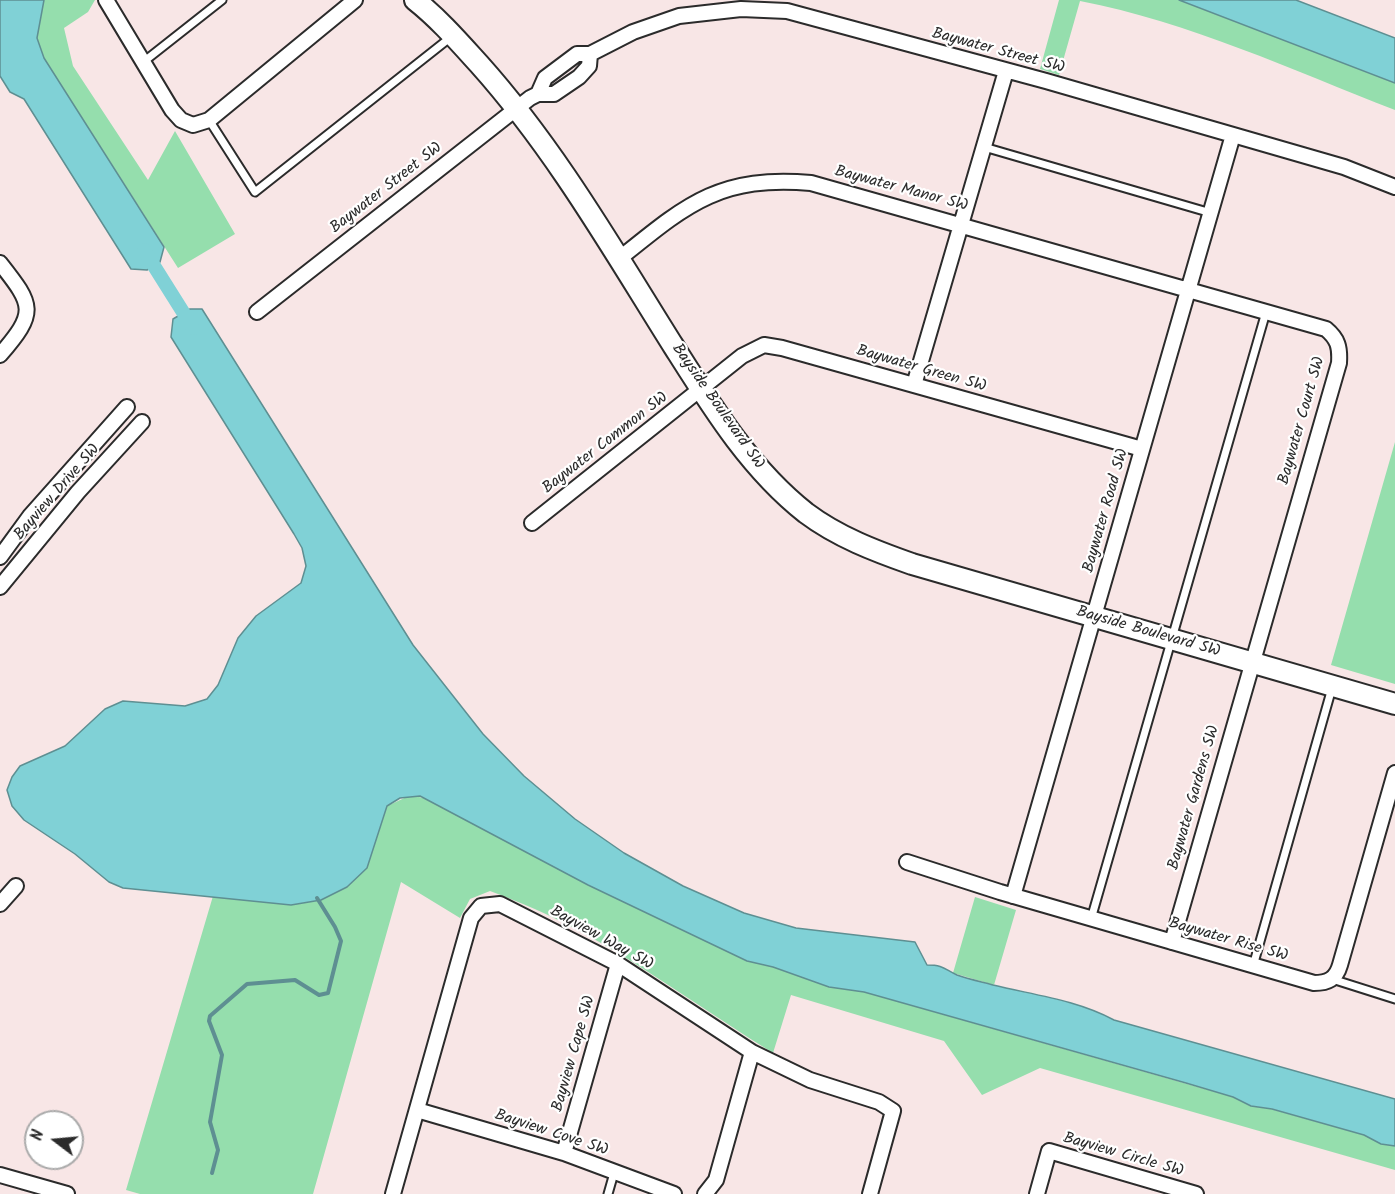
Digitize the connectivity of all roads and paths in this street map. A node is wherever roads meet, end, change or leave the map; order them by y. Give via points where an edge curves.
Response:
1 (106, 0) edge
2 (222, 0) edge
3 (355, 0) edge
4 (415, 0) edge
5 (453, 35) junction
6 (590, 54) junction
7 (142, 63) junction
8 (1006, 71) junction
9 (538, 94) junction
10 (518, 108) junction
11 (209, 120) junction
12 (1233, 135) junction
13 (984, 147) junction
14 (1395, 188) edge
15 (1211, 213) junction
16 (962, 224) junction
17 (619, 259) junction
18 (0, 263) edge
19 (1188, 291) junction
20 (257, 312) dead end
21 (1266, 312) junction
22 (0, 356) edge
23 (914, 385) junction
24 (701, 390) junction
25 (127, 407) dead end
26 (142, 422) dead end
27 (1142, 449) junction
28 (532, 523) dead end
29 (0, 556) edge
30 (0, 587) edge
31 (1093, 618) junction
32 (1171, 640) junction
33 (1251, 663) junction
34 (1333, 686) junction
35 (1395, 704) edge
36 (1395, 773) edge
37 (907, 862) dead end
38 (16, 886) dead end
39 (1012, 896) junction
40 (0, 904) edge
41 (1091, 919) junction
42 (1172, 942) junction
43 (618, 964) junction
44 (1252, 966) junction
45 (1332, 979) junction
46 (1395, 999) edge
47 (752, 1052) junction
48 (417, 1110) junction
49 (564, 1153) junction
50 (614, 1173) junction
51 (0, 1175) edge
52 (67, 1194) edge
53 (393, 1194) edge
54 (608, 1194) edge
55 (674, 1194) edge
56 (705, 1194) edge
57 (870, 1194) edge
58 (1037, 1194) edge
59 (1196, 1194) edge

1 - 7 street
2 - 7 lane
3 - 11 street
4 - 5 street, Bayside Boulevard SW
5 - 10 street, Bayside Boulevard SW
5 - 11 lane via 255,192
6 - 8 street, Baywater Street SW via 633,32 679,16 741,9 787,11
6 - 9 street, Baywater Street SW via 577,54 565,60 545,78
6 - 9 street, Baywater Street SW via 589,66 579,77 554,94
7 - 11 street via 181,120 193,125
8 - 12 street, Baywater Street SW
8 - 13 street
9 - 10 street, Baywater Street SW
10 - 17 street, Bayside Boulevard SW
10 - 20 street, Baywater Street SW
12 - 14 street, Baywater Street SW via 1353,170
12 - 15 street, Baywater Road SW
13 - 15 lane
13 - 16 street
15 - 19 street, Baywater Road SW
16 - 17 street, Baywater Manor SW via 811,183 762,182 713,192 690,203
16 - 19 street, Baywater Manor SW
16 - 23 street
17 - 24 street, Bayside Boulevard SW
18 - 22 street via 23,292 27,312 17,335
19 - 21 street, Baywater Court SW
19 - 27 street, Baywater Road SW
21 - 32 lane
21 - 33 street, Baywater Court SW via 1326,329 1337,339 1339,352
23 - 24 street, Baywater Green SW via 764,345 742,356
23 - 27 street, Baywater Green SW
24 - 28 street, Baywater Common SW
24 - 31 street, Bayside Boulevard SW via 748,457 777,488 842,536 912,564
25 - 29 street, Bayview Drive SW via 30,516
26 - 30 street, Bayview Drive SW
27 - 31 street, Baywater Road SW
31 - 32 street, Bayside Boulevard SW
31 - 39 street, Baywater Road SW
32 - 33 street, Bayside Boulevard SW
32 - 41 lane
33 - 34 street, Bayside Boulevard SW
33 - 42 street, Baywater Gardens SW
34 - 35 street, Bayside Boulevard SW
34 - 44 lane
36 - 45 street via 1341,965
37 - 39 street, Baywater Rise SW
38 - 40 street
39 - 41 street, Baywater Rise SW
41 - 42 street, Baywater Rise SW
42 - 44 street, Baywater Rise SW
43 - 47 street, Bayview Way SW
43 - 48 street, Bayview Way SW via 500,904 481,906 471,918
43 - 49 street, Bayview Cape SW
44 - 45 street, Baywater Rise SW via 1314,984
45 - 46 lane
47 - 56 street via 716,1180
47 - 57 street, Bayview Way SW via 810,1080 879,1102 893,1112
48 - 49 street, Bayview Cove SW
48 - 53 street, Bayview Way SW
49 - 50 street, Bayview Cove SW
50 - 54 lane
50 - 55 street, Bayview Cove SW
51 - 52 street
58 - 59 street, Bayview Circle SW via 1049,1151

